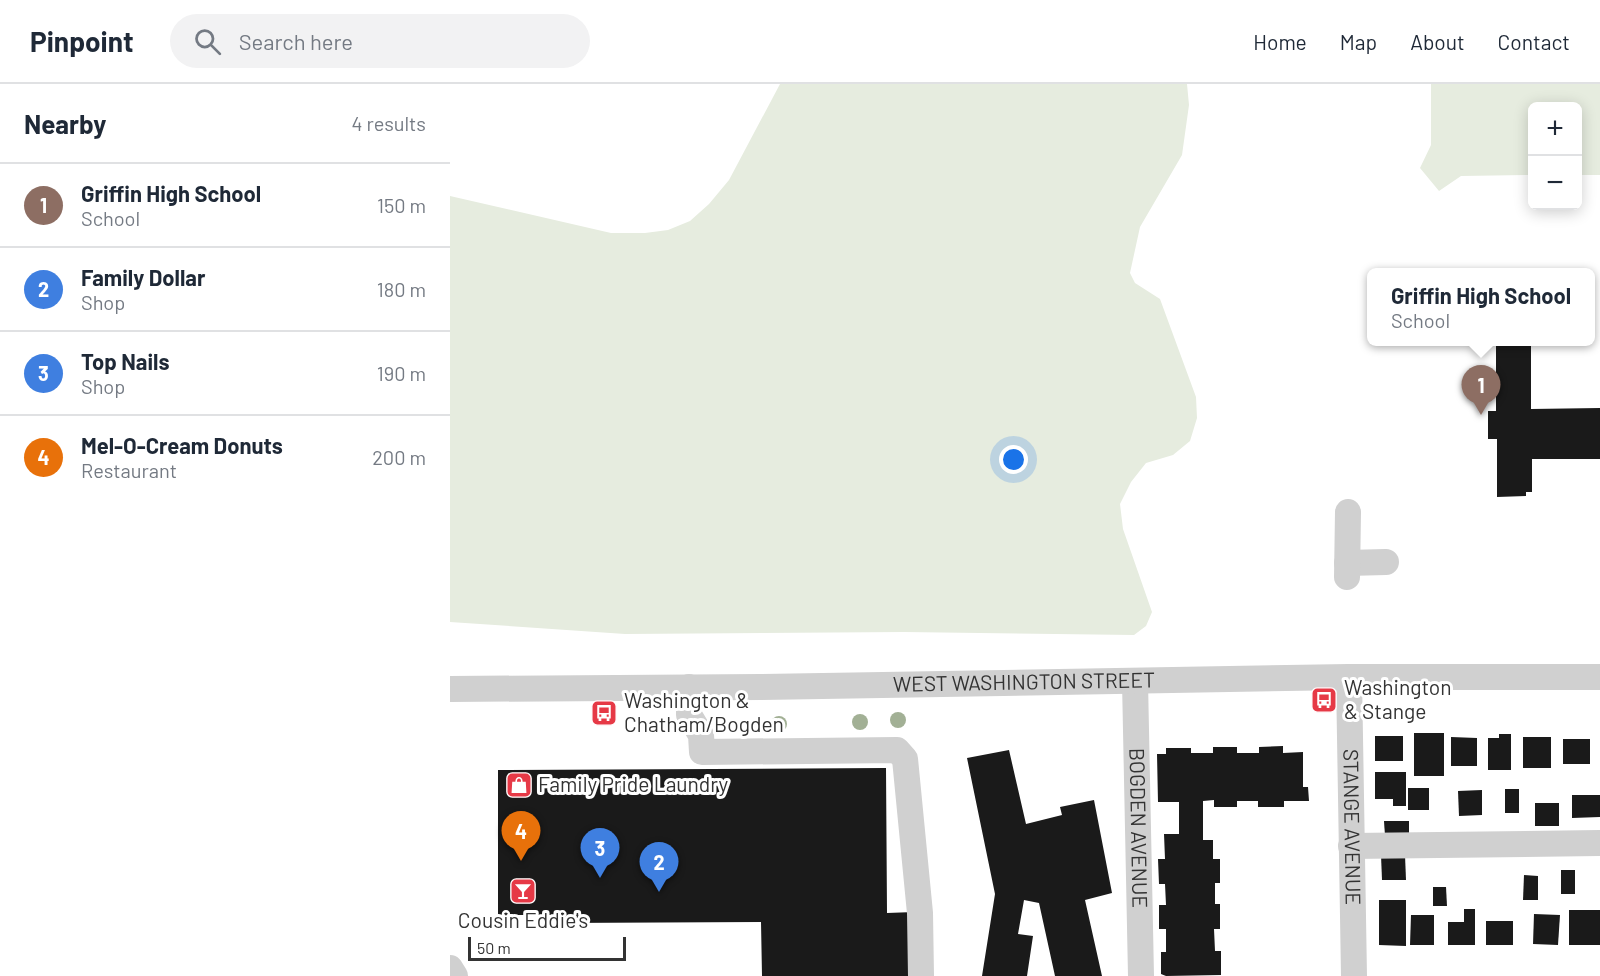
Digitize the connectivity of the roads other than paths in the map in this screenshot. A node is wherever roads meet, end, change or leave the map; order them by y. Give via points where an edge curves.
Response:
1 (1348, 512) dead end
2 (1386, 562) dead end
3 (1350, 677) junction
4 (1600, 677) edge
5 (1135, 681) junction
6 (689, 687) junction
7 (450, 689) edge
8 (1600, 843) edge
9 (1351, 846) junction
10 (450, 968) edge
11 (455, 976) edge
12 (921, 976) edge
13 (1141, 976) edge
14 (1354, 976) edge

1 - 2 street via 1347,570
3 - 4 street, WEST WASHINGTON STREET
3 - 5 street, WEST WASHINGTON STREET
3 - 9 street, STANGE AVENUE
5 - 6 street, WEST WASHINGTON STREET
5 - 13 street, BOGDEN AVENUE
6 - 7 street, WEST WASHINGTON STREET
6 - 12 street via 689,715 701,735 702,752 897,750 905,759 920,913
8 - 9 street
9 - 14 street, STANGE AVENUE
10 - 11 street

